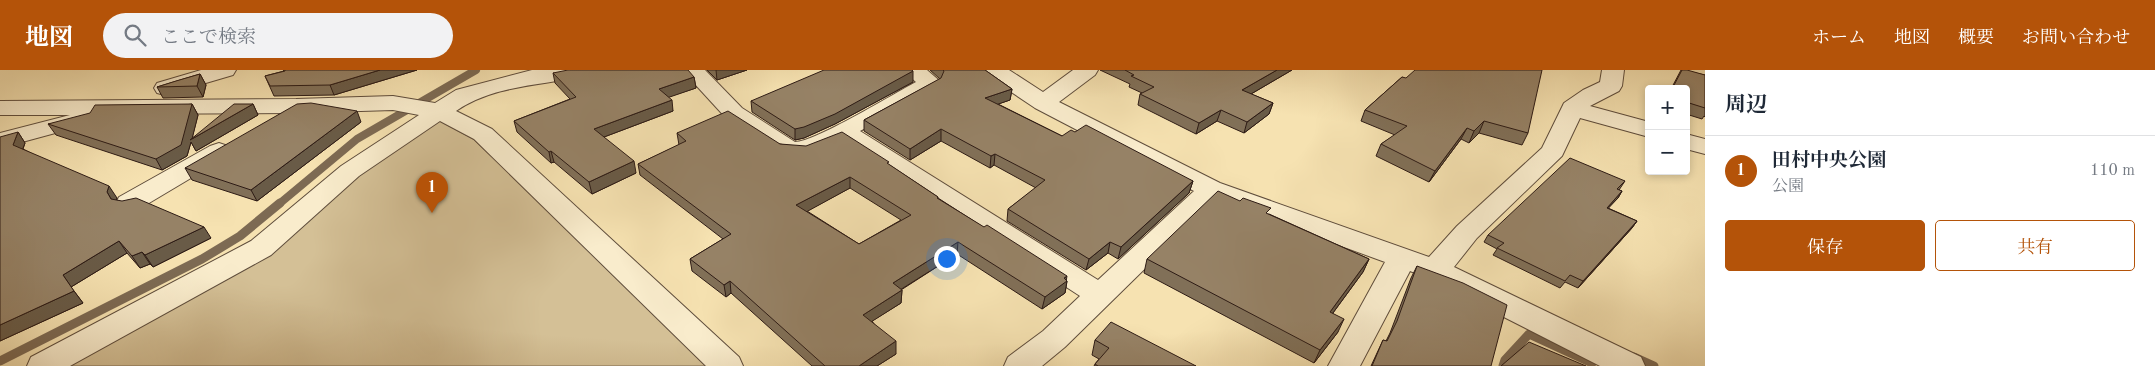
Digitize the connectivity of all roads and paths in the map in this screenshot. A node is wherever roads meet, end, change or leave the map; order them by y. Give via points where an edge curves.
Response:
1 (504, 70) edge
2 (580, 70) edge
3 (693, 70) edge
4 (913, 70) edge
5 (994, 70) edge
6 (1087, 70) edge
7 (1613, 70) edge
8 (218, 71) edge
9 (464, 95) junction
10 (1043, 103) junction
11 (296, 106) junction
12 (124, 107) junction
13 (216, 107) junction
14 (0, 108) edge
15 (1572, 108) junction
16 (438, 111) junction
17 (1645, 129) edge
18 (843, 131) junction
19 (0, 141) edge
20 (1690, 142) edge
21 (1705, 146) edge
22 (1211, 189) junction
23 (129, 203) edge
24 (1402, 258) junction
25 (1435, 270) junction
26 (1100, 294) junction
27 (43, 366) edge
28 (727, 366) edge
29 (1020, 366) edge
30 (1344, 366) edge
31 (1629, 366) edge

1 - 9 street
2 - 9 street via 523,78
3 - 18 street via 734,113 790,149 806,148
4 - 18 street via 931,83
5 - 10 street
6 - 10 street
7 - 15 street via 1612,86
8 - 12 street via 144,94
8 - 13 street
9 - 16 street
10 - 22 street
11 - 13 street
11 - 16 street via 393,102
11 - 23 street
12 - 13 street
12 - 14 street
12 - 19 street
15 - 17 street
15 - 25 street via 1553,151 1467,232
16 - 27 street via 350,171 261,248
16 - 28 street via 483,134
18 - 26 street
20 - 21 street
22 - 24 street
22 - 26 street
24 - 25 street
24 - 30 street
25 - 31 street
26 - 29 street via 1054,339

